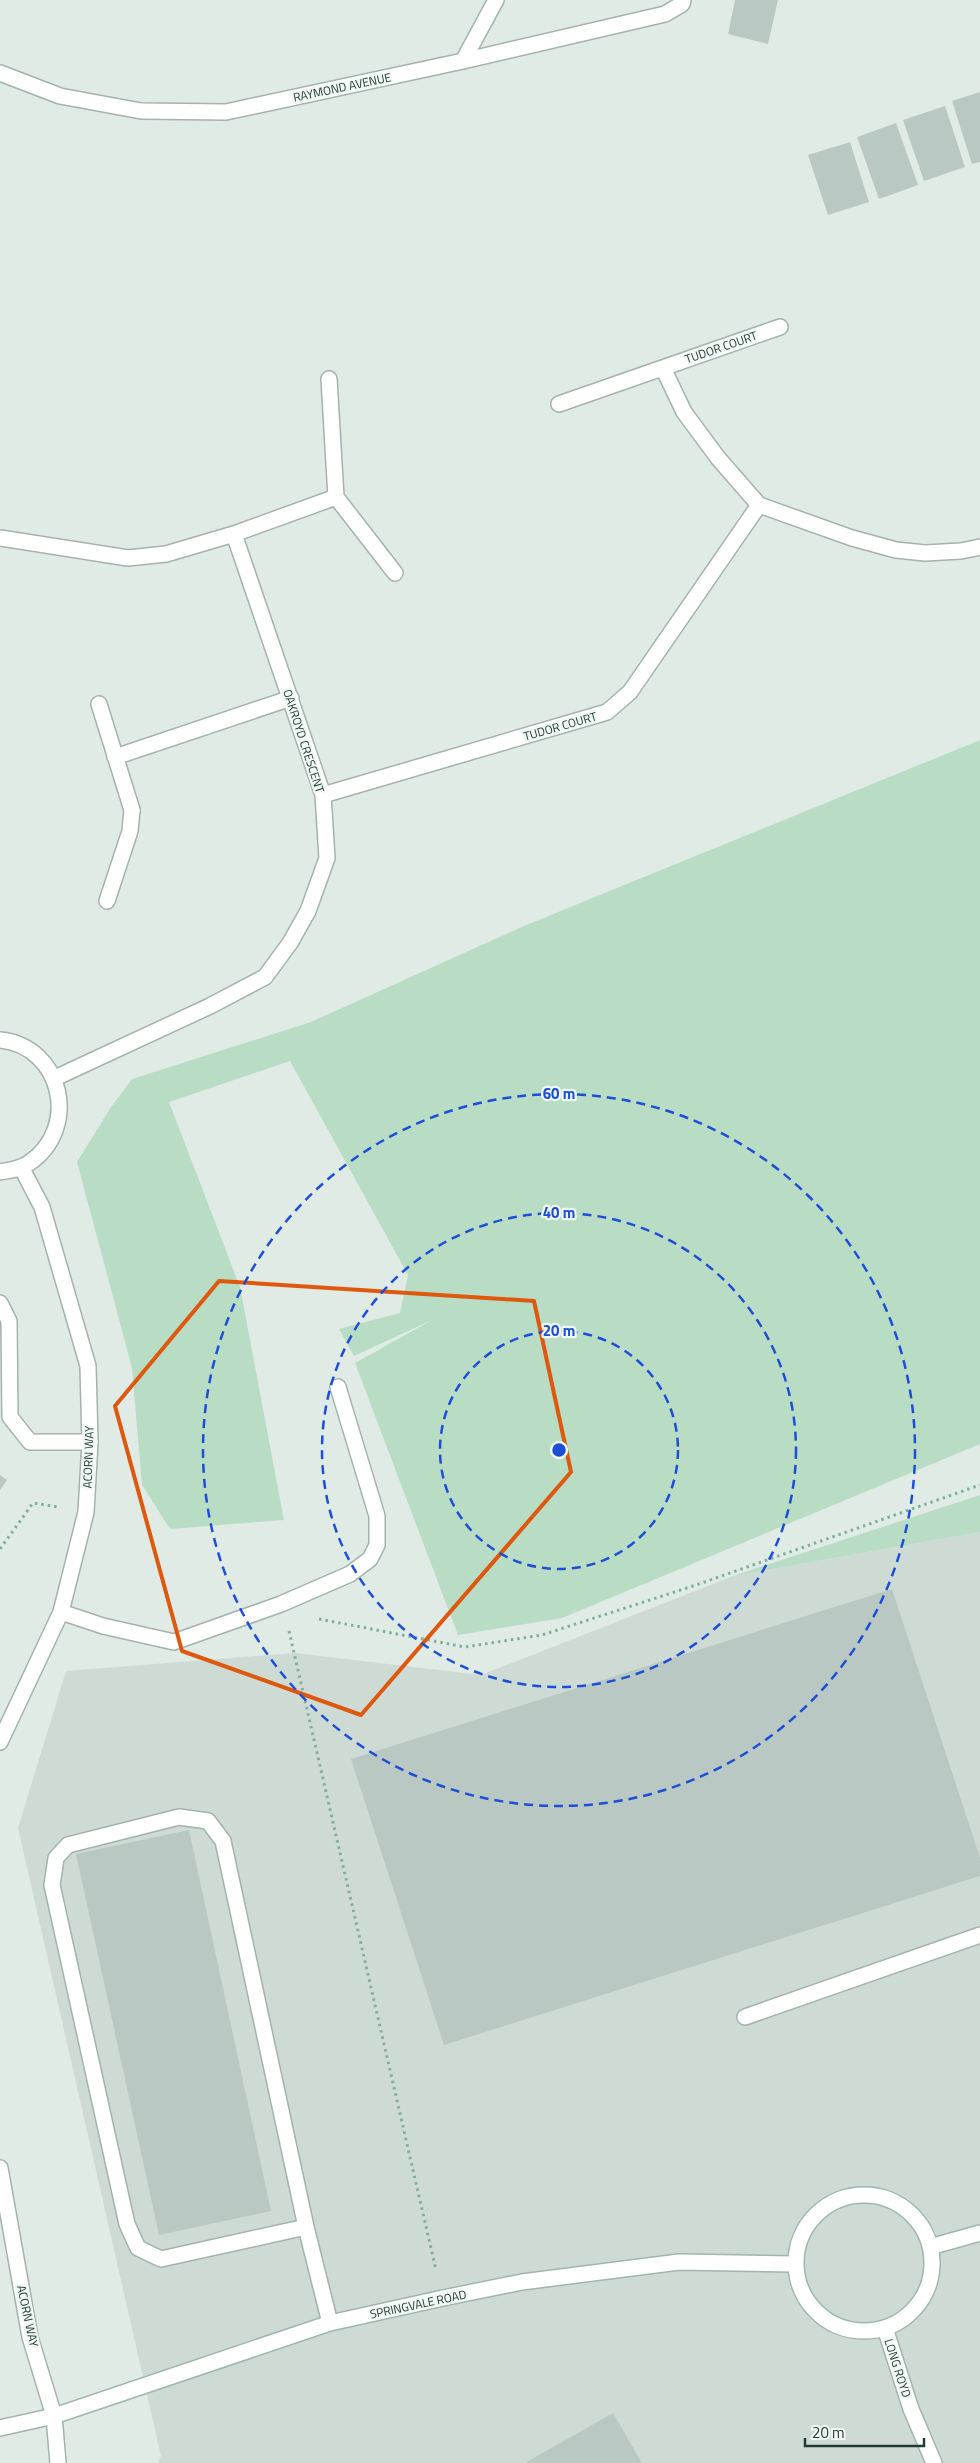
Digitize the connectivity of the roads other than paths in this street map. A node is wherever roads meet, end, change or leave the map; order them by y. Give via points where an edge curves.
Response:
1 (496, 0) edge
2 (683, 2) edge
3 (463, 61) junction
4 (0, 73) edge
5 (780, 327) dead end
6 (663, 368) junction
7 (328, 379) dead end
8 (559, 404) dead end
9 (336, 497) junction
10 (760, 504) junction
11 (234, 534) junction
12 (0, 538) edge
13 (980, 547) edge
14 (395, 574) dead end
15 (291, 698) junction
16 (99, 704) dead end
17 (115, 757) junction
18 (323, 795) junction
19 (106, 900) dead end
20 (0, 1040) edge
21 (55, 1078) junction
22 (21, 1168) junction
23 (0, 1172) edge
24 (0, 1303) edge
25 (338, 1387) dead end
26 (90, 1442) junction
27 (61, 1612) junction
28 (0, 1742) edge
29 (980, 1935) edge
30 (746, 2017) dead end
31 (0, 2168) edge
32 (306, 2227) junction
33 (980, 2234) edge
34 (930, 2247) junction
35 (795, 2264) junction
36 (330, 2323) junction
37 (885, 2328) junction
38 (54, 2416) junction
39 (0, 2428) edge
40 (58, 2463) edge
41 (934, 2463) edge

1 - 3 street
2 - 3 street, RAYMOND AVENUE via 665,14
3 - 4 street, RAYMOND AVENUE via 226,112 141,111 60,96
5 - 6 street, TUDOR COURT
6 - 8 street, TUDOR COURT
6 - 10 street via 684,412 718,458
7 - 9 street
9 - 11 street
9 - 14 street
10 - 13 street via 852,538 896,550 925,553
10 - 18 street, TUDOR COURT via 630,692 608,712
11 - 12 street via 166,554 128,558
11 - 15 street, OAKROYD CRESCENT
15 - 17 street
15 - 18 street, OAKROYD CRESCENT
16 - 17 street
17 - 19 street via 132,810 130,831
18 - 21 street, OAKROYD CRESCENT via 327,858 308,911 265,977
20 - 21 street via 13,1041 34,1052
21 - 22 street via 61,1101 58,1124 48,1146
22 - 23 street
22 - 26 street, ACORN WAY via 42,1206 88,1366
24 - 26 street via 9,1321 10,1417 30,1442
25 - 27 street via 377,1516 377,1546 370,1559 350,1574 281,1604 174,1642 103,1626
26 - 27 street, ACORN WAY via 86,1512
27 - 28 street, ACORN WAY
29 - 30 street
31 - 38 street, ACORN WAY via 30,2337
32 - 32 street via 223,1842 208,1821 180,1817 68,1845 56,1858 52,1885 127,2224 138,2248 161,2258
32 - 36 street
33 - 34 street
34 - 35 street via 923,2228 910,2213 894,2202 875,2196 855,2195 836,2200 819,2211 798,2244
34 - 37 street via 932,2267 918,2304 903,2319
35 - 36 street, SPRINGVALE ROAD via 679,2262 522,2282
35 - 37 street via 798,2282 806,2299 832,2324 849,2330
36 - 38 street, SPRINGVALE ROAD
37 - 41 street, LONG ROYD via 911,2409
38 - 39 street, SPRINGVALE ROAD
38 - 40 street, ACORN WAY

